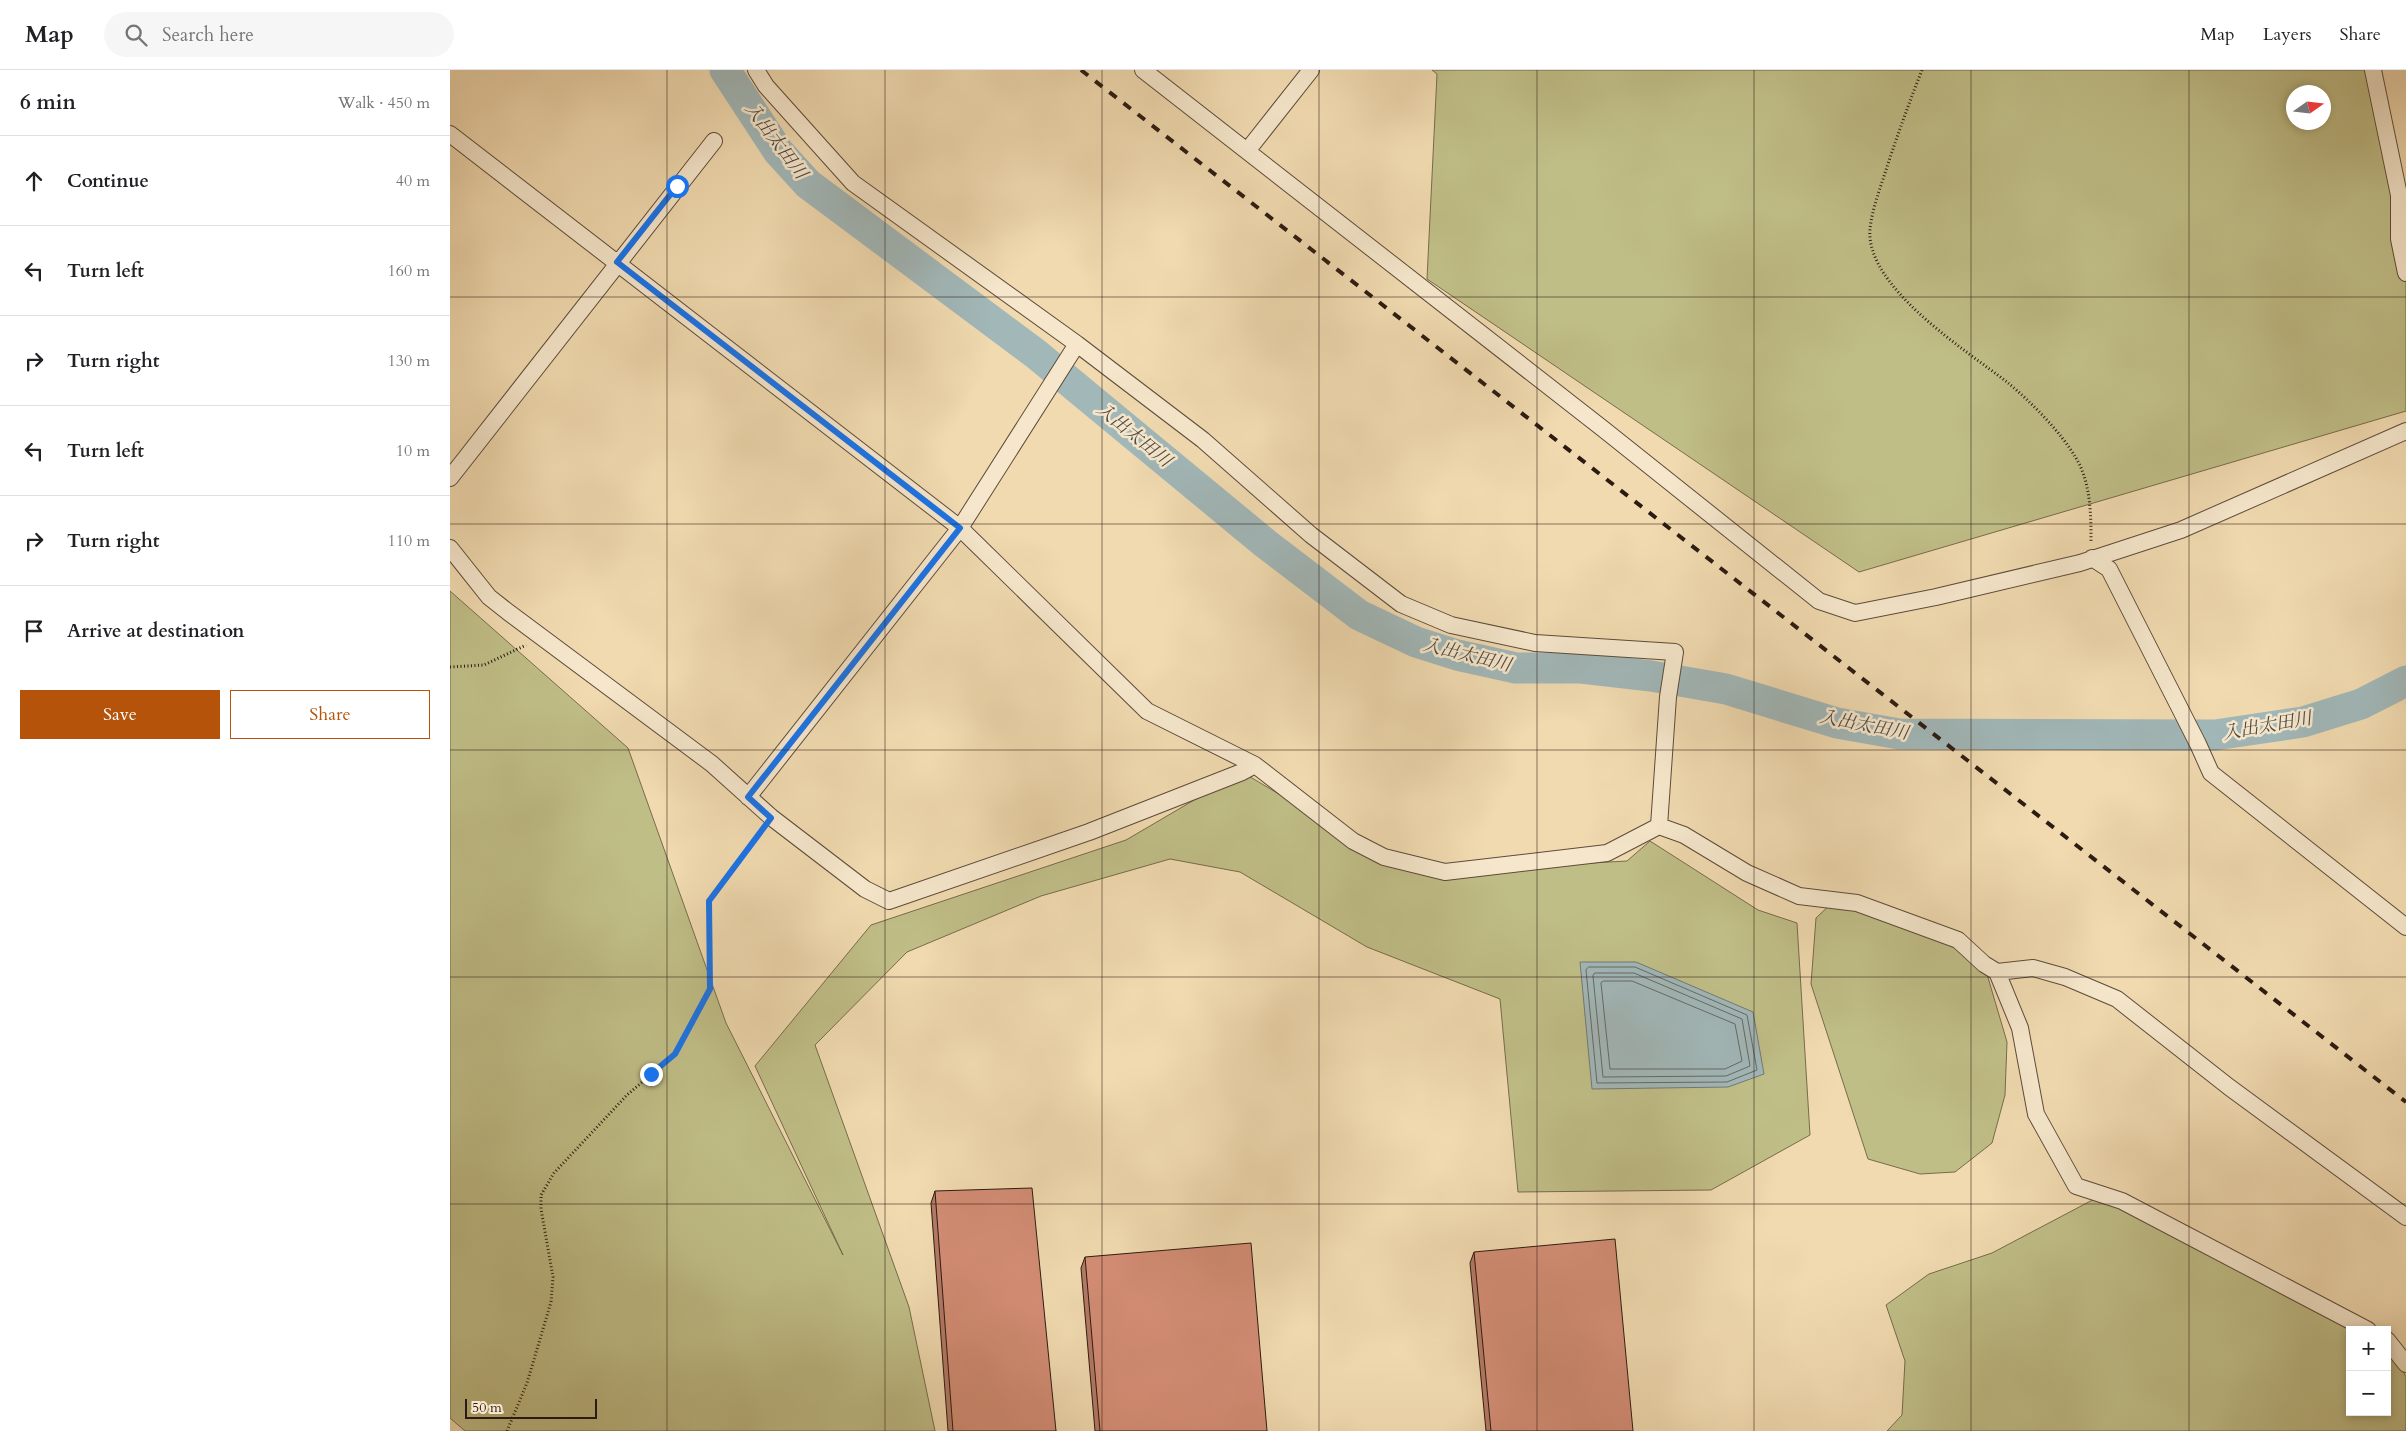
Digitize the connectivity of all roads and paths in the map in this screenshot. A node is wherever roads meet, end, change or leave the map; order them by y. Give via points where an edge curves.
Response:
1 (756, 70) edge
2 (1143, 70) edge
3 (1311, 70) edge
4 (1922, 70) edge
5 (2373, 70) edge
6 (450, 134) edge
7 (714, 141) dead end
8 (1247, 151) junction
9 (617, 262) junction
10 (2406, 273) edge
11 (1077, 344) junction
12 (2406, 431) edge
13 (450, 478) edge
14 (960, 528) junction
15 (450, 548) edge
16 (2092, 558) junction
17 (543, 637) junction
18 (450, 667) edge
19 (1255, 765) junction
20 (748, 797) junction
21 (771, 818) junction
22 (1659, 826) junction
23 (2406, 927) edge
24 (1997, 972) junction
25 (2406, 1217) edge
26 (2360, 1326) edge
27 (2391, 1345) edge
28 (2406, 1364) edge
29 (506, 1431) edge

1 - 11 street via 766,86 853,183
2 - 8 street
3 - 8 street
4 - 16 path via 1878,194 1870,229 1872,243 1882,269 1903,298 1962,350 2008,383 2039,413 2076,458 2091,506
5 - 10 street via 2399,195 2399,239
6 - 9 street
7 - 9 street
8 - 16 street via 1819,601 1855,613 1936,597
9 - 13 street via 589,303
9 - 14 street
11 - 14 street
11 - 22 street via 1203,440 1311,535 1401,604 1450,625 1535,643 1675,652 1668,697
12 - 16 street via 2181,530
14 - 19 street via 1147,711
14 - 20 street
15 - 17 street via 490,597
16 - 23 street via 2108,569 2211,773
17 - 18 path via 484,665
17 - 20 street via 712,764
19 - 21 street via 1088,832 889,901 865,889
19 - 22 street via 1353,842 1384,857 1445,872 1607,853
20 - 21 street
21 - 29 path via 709,901 710,989 675,1054 627,1095 554,1173 541,1195 553,1277 550,1302 527,1383
22 - 24 street via 1684,835 1747,873 1799,896 1857,903 1958,940
24 - 25 street via 2033,968 2065,977 2117,999 2229,1087
24 - 26 street via 2020,1028 2036,1114 2076,1186 2122,1201
27 - 28 street

